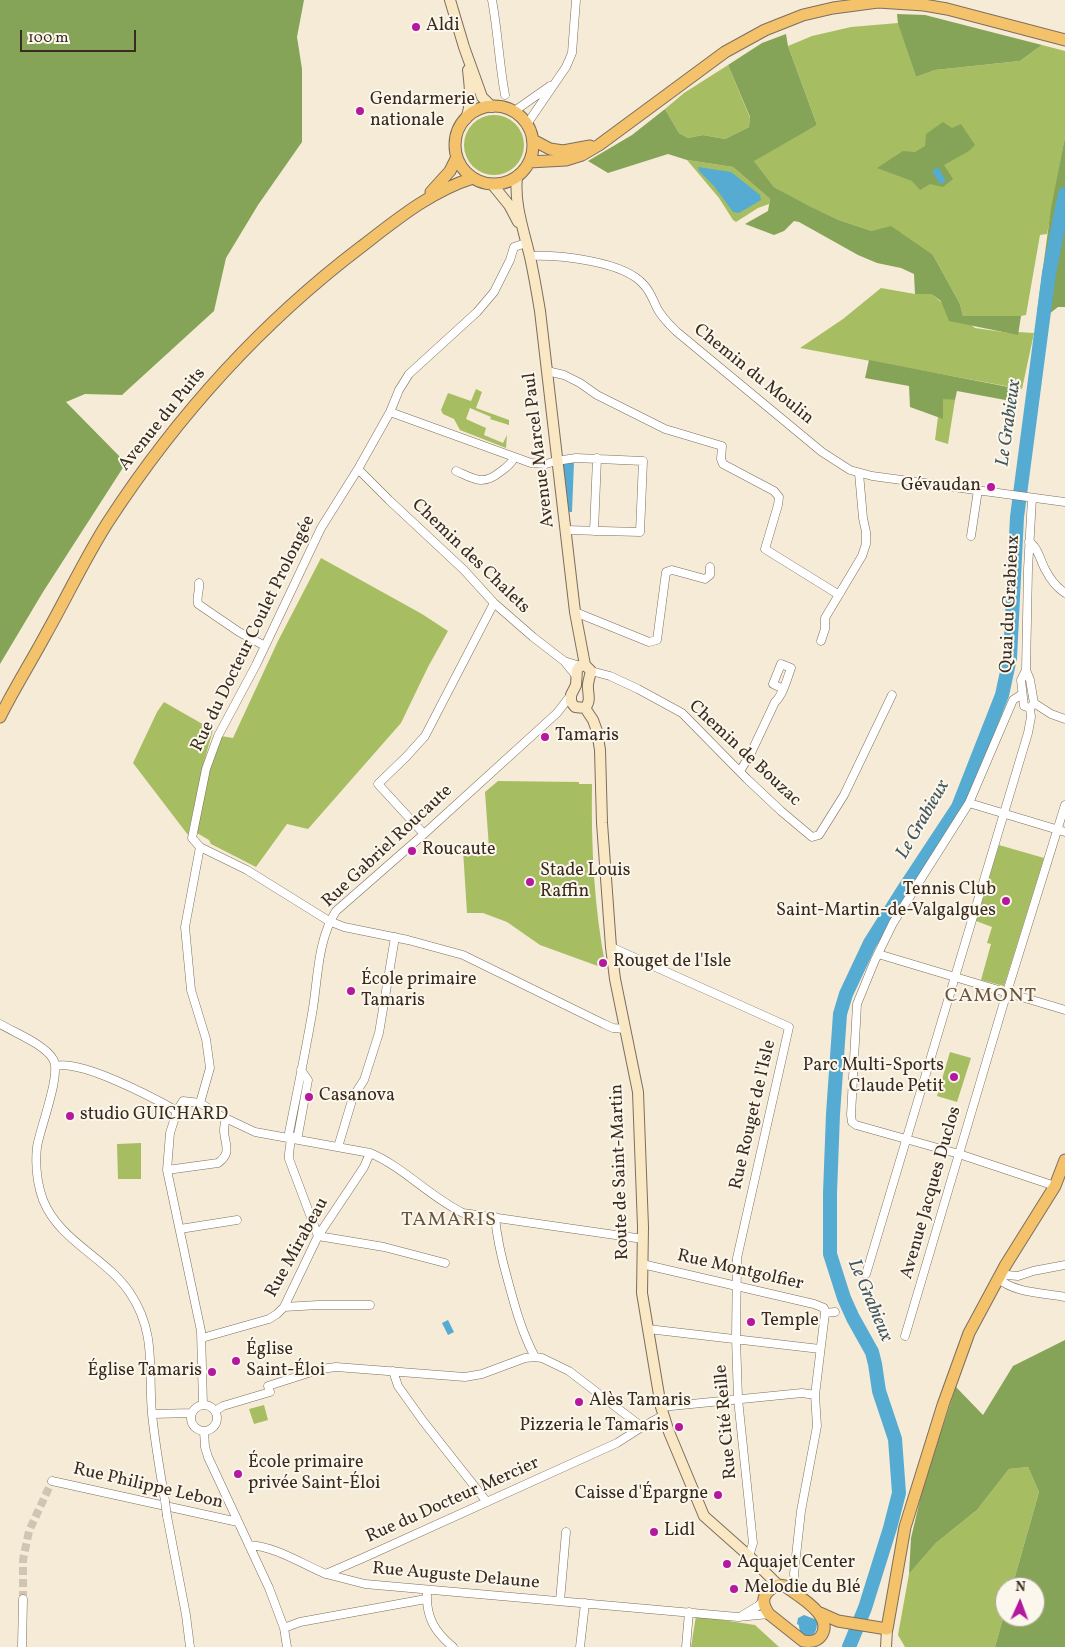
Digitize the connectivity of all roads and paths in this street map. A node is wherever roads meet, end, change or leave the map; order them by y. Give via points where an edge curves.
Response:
1 (450, 0) edge
2 (492, 0) edge
3 (576, 0) edge
4 (1065, 40) edge
5 (464, 47) junction
6 (556, 82) junction
7 (505, 95) dead end
8 (492, 107) junction
9 (513, 112) junction
10 (466, 119) junction
11 (526, 124) junction
12 (533, 140) junction
13 (599, 145) junction
14 (457, 157) junction
15 (529, 162) junction
16 (517, 177) junction
17 (473, 178) junction
18 (492, 184) junction
19 (421, 202) junction
20 (523, 231) junction
21 (526, 243) junction
22 (530, 256) junction
23 (547, 370) junction
24 (390, 412) junction
25 (514, 458) junction
26 (597, 458) junction
27 (556, 460) junction
28 (358, 470) junction
29 (456, 471) dead end
30 (859, 473) junction
31 (978, 490) junction
32 (1030, 497) junction
33 (1065, 502) edge
34 (565, 530) junction
35 (594, 531) junction
36 (971, 536) dead end
37 (1029, 542) junction
38 (710, 567) dead end
39 (199, 584) dead end
40 (840, 593) junction
41 (1065, 593) edge
42 (494, 602) junction
43 (576, 612) junction
44 (821, 641) dead end
45 (265, 646) junction
46 (583, 670) junction
47 (1026, 670) junction
48 (783, 689) dead end
49 (1022, 694) junction
50 (571, 695) junction
51 (892, 695) dead end
52 (1029, 706) junction
53 (582, 708) junction
54 (557, 713) junction
55 (1008, 713) junction
56 (1051, 714) junction
57 (0, 717) edge
58 (1031, 717) junction
59 (1065, 719) edge
60 (740, 771) junction
61 (969, 803) junction
62 (1065, 804) edge
63 (1003, 813) junction
64 (1061, 831) edge
65 (424, 834) junction
66 (200, 847) junction
67 (329, 921) junction
68 (395, 937) junction
69 (611, 947) junction
70 (878, 954) junction
71 (955, 977) junction
72 (1007, 992) junction
73 (1065, 1010) edge
74 (0, 1024) edge
75 (625, 1029) junction
76 (56, 1066) junction
77 (200, 1103) junction
78 (177, 1111) junction
79 (226, 1118) junction
80 (292, 1139) junction
81 (907, 1139) junction
82 (338, 1147) junction
83 (370, 1153) junction
84 (959, 1154) junction
85 (1065, 1160) edge
86 (168, 1170) junction
87 (1055, 1186) junction
88 (494, 1217) junction
89 (237, 1220) dead end
90 (180, 1229) junction
91 (318, 1236) junction
92 (642, 1239) junction
93 (445, 1263) dead end
94 (642, 1264) junction
95 (1065, 1265) edge
96 (866, 1274) dead end
97 (998, 1278) junction
98 (736, 1285) junction
99 (1065, 1297) edge
100 (370, 1305) dead end
101 (284, 1307) junction
102 (835, 1312) dead end
103 (825, 1313) junction
104 (648, 1329) junction
105 (905, 1336) dead end
106 (202, 1338) junction
107 (736, 1338) junction
108 (820, 1349) junction
109 (535, 1357) junction
110 (393, 1371) junction
111 (815, 1394) junction
112 (738, 1399) junction
113 (203, 1405) junction
114 (215, 1411) junction
115 (662, 1411) junction
116 (192, 1413) junction
117 (152, 1414) junction
118 (642, 1427) junction
119 (204, 1431) junction
120 (52, 1481) dead end
121 (487, 1502) junction
122 (238, 1522) junction
123 (566, 1532) dead end
124 (248, 1545) junction
125 (750, 1556) junction
126 (326, 1574) junction
127 (794, 1574) junction
128 (777, 1587) junction
129 (427, 1589) junction
130 (797, 1596) junction
131 (23, 1599) tunnel mouth
132 (426, 1599) junction
133 (560, 1601) junction
134 (764, 1601) junction
135 (585, 1603) junction
136 (689, 1612) junction
137 (820, 1613) junction
138 (769, 1614) junction
139 (741, 1616) junction
140 (838, 1621) junction
141 (284, 1628) junction
142 (887, 1629) junction
143 (820, 1638) edge
144 (804, 1644) edge
145 (22, 1647) edge
146 (190, 1647) edge
147 (287, 1647) edge
148 (453, 1647) edge
149 (580, 1647) edge
150 (686, 1647) edge
151 (886, 1647) edge

1 - 5 main road
2 - 7 street
3 - 6 street via 572,53
4 - 13 main road via 924,5 878,2 833,8 773,27 724,52
5 - 8 main road via 482,97
5 - 10 main road via 471,92
6 - 9 street
6 - 11 street
8 - 9 main road
8 - 10 main road via 478,110
9 - 11 main road
10 - 14 main road via 456,140
11 - 12 main road
12 - 13 main road via 550,149 563,151
12 - 15 main road
13 - 15 main road via 566,160
14 - 17 main road
14 - 19 main road, Avenue du Puits via 450,172
15 - 16 main road
16 - 18 main road
16 - 20 main road, Avenue Marcel Paul
17 - 18 main road
17 - 19 main road, Avenue du Puits
18 - 20 main road, Avenue Marcel Paul via 509,205
19 - 57 main road, Avenue du Puits via 339,263 275,318 187,413 159,448 84,562
20 - 21 main road, Avenue Marcel Paul
21 - 22 main road, Avenue Marcel Paul
21 - 24 street, Rue du Docteur Coulet Prolongée via 514,247 494,292 477,312 409,374
22 - 23 main road, Avenue Marcel Paul
22 - 30 street, Chemin du Moulin via 575,258 637,278 664,319 677,332 822,452
23 - 27 main road, Avenue Marcel Paul
23 - 40 street via 564,375 597,396 665,429 722,446 723,464 779,497 765,549
24 - 25 street
24 - 28 street, Rue du Docteur Coulet Prolongée
25 - 27 street via 546,464
25 - 29 street via 501,472 485,481
26 - 27 street
26 - 35 street
26 - 35 street via 643,461 640,532
27 - 34 main road, Avenue Marcel Paul
28 - 42 street, Chemin des Chalets
28 - 45 street, Rue du Docteur Coulet Prolongée via 321,528
30 - 31 street, Chemin du Moulin
30 - 40 street via 866,544
31 - 32 street, Chemin du Moulin
31 - 36 street
32 - 33 street, Chemin du Moulin
32 - 37 street, Quai du Grabieux
34 - 35 street
34 - 43 main road, Avenue Marcel Paul
37 - 41 street via 1034,545 1056,587
37 - 47 street, Quai du Grabieux
38 - 43 street via 710,575 705,579 672,570 666,572 658,640 654,642
39 - 45 street via 198,604
40 - 44 street via 825,618
42 - 46 street, Chemin des Chalets via 564,661
42 - 65 street via 425,736 378,784
43 - 46 main road, Avenue Marcel Paul
45 - 66 street, Rue du Docteur Coulet Prolongée via 218,736 206,769 192,838
46 - 50 main road
46 - 53 main road via 590,699
46 - 60 street, Chemin de Bouzac via 610,676 682,713
47 - 49 street, Quai du Grabieux via 1021,680
47 - 52 street via 1030,680
48 - 60 street
49 - 52 street, Quai du Grabieux
49 - 55 street via 1013,700
50 - 53 main road, Route de Saint-Martin via 571,702
50 - 54 street, Rue Gabriel Roucaute
51 - 60 street, Chemin de Bouzac via 844,796 819,835 812,837
52 - 55 street via 1018,707
52 - 56 street
52 - 58 street
53 - 54 street
53 - 69 main road, Route de Saint-Martin via 595,726 600,750
54 - 65 street, Rue Gabriel Roucaute
55 - 61 street
56 - 58 street
56 - 59 street
58 - 63 street
61 - 63 street
61 - 70 street via 900,912
62 - 64 street, Avenue Jacques Duclos
63 - 64 street
63 - 71 street
64 - 72 street, Avenue Jacques Duclos
65 - 67 street, Rue Gabriel Roucaute
66 - 67 street via 247,870
66 - 77 street via 184,926 191,990 206,1040 210,1068
67 - 68 street via 344,928
67 - 80 street, Rue Gabriel Roucaute via 289,1133
68 - 75 street via 463,955 604,1024
68 - 82 street via 379,1033 364,1080 353,1097
69 - 75 main road, Route de Saint-Martin
69 - 98 street, Rue Rouget de l'Isle via 790,1027 737,1258
70 - 71 street
70 - 81 street via 856,1010 852,1122
71 - 72 street
71 - 81 street
72 - 73 street
72 - 84 street, Avenue Jacques Duclos
74 - 76 street via 41,1047
75 - 92 main road, Route de Saint-Martin via 638,1092
76 - 78 street via 63,1064 104,1076
76 - 117 street via 37,1148 39,1187 54,1220 74,1242 113,1273 127,1289 144,1319 150,1341
77 - 78 street via 183,1101
77 - 79 street
78 - 86 street via 170,1133
79 - 80 street via 255,1132
79 - 86 street via 227,1150 224,1158 218,1163
80 - 82 street
80 - 91 street, Rue Gabriel Roucaute via 289,1159
81 - 84 street
81 - 96 street
82 - 83 street
83 - 88 street via 454,1209
83 - 91 street, Rue Mirabeau
84 - 87 street
84 - 105 street, Avenue Jacques Duclos
85 - 87 main road
86 - 90 street
87 - 97 main road
88 - 92 street
88 - 109 street via 516,1314
89 - 90 street
90 - 106 street
91 - 93 street via 384,1247
91 - 101 street, Rue Mirabeau
92 - 94 main road, Route de Saint-Martin
94 - 98 street, Rue Montgolfier
94 - 104 main road, Route de Saint-Martin via 642,1292
95 - 97 street
97 - 99 street via 1016,1289
97 - 142 main road via 970,1334 943,1405 905,1527
98 - 103 street, Rue Montgolfier via 820,1305
98 - 107 street, Rue Cité Reille
100 - 101 street
101 - 106 street, Rue Mirabeau via 269,1318
102 - 103 street
103 - 108 street
104 - 107 street
104 - 115 main road, Route de Saint-Martin
106 - 113 street
107 - 108 street
107 - 112 street, Rue Cité Reille
108 - 111 street
109 - 110 street via 466,1377
109 - 118 street via 569,1371
110 - 114 street via 330,1367 268,1386 270,1392
110 - 121 street via 398,1386 418,1414
111 - 112 street
111 - 127 street via 817,1426 801,1511
112 - 115 street
112 - 125 street, Rue Cité Reille via 753,1543
113 - 114 street
113 - 116 street
114 - 119 street via 216,1422 212,1429
115 - 118 street, Rue du Docteur Mercier
115 - 125 main road, Route de Saint-Martin via 704,1516
116 - 117 street
116 - 119 street via 192,1423
117 - 146 street, bridge
118 - 121 street, Rue du Docteur Mercier via 617,1443
119 - 122 street via 208,1457
120 - 122 street, Rue Philippe Lebon
121 - 126 street, Rue du Docteur Mercier
122 - 124 street
123 - 133 street
124 - 126 street via 276,1550
124 - 141 street
125 - 128 main road, Route de Saint-Martin
126 - 129 street, Rue Auguste Delaune via 364,1584
127 - 128 street
127 - 130 street
128 - 130 main road, Route de Saint-Martin
128 - 134 main road
129 - 132 street
129 - 133 street, Rue Auguste Delaune
130 - 137 main road, Route de Saint-Martin
131 - 145 street
132 - 141 street, Rue Auguste Delaune via 300,1622
132 - 148 street via 433,1626
133 - 135 street, Rue Auguste Delaune
134 - 138 main road
134 - 139 street
135 - 136 street, Rue Auguste Delaune
135 - 149 street
136 - 139 street, Rue Auguste Delaune
136 - 150 street
137 - 140 main road, Route de Saint-Martin
137 - 143 main road via 824,1619
138 - 139 street, Rue Auguste Delaune
138 - 144 main road
140 - 142 main road, Route de Saint-Martin
140 - 143 main road
141 - 147 street
142 - 151 main road
143 - 144 main road

